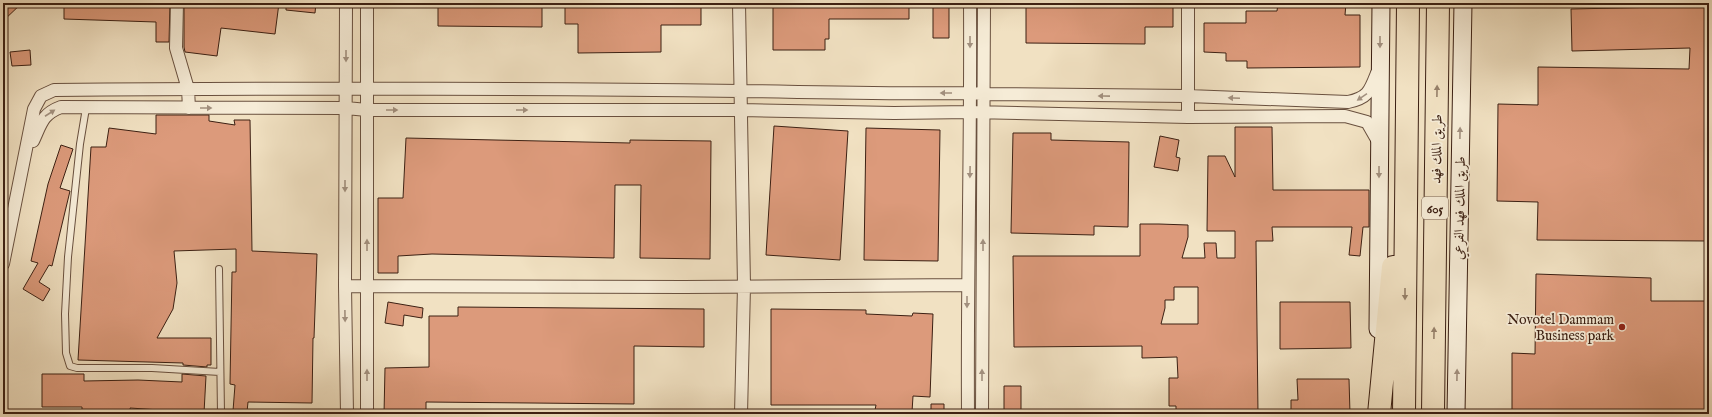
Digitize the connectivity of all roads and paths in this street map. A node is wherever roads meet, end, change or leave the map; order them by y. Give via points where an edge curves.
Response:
1 (177, 3) edge
2 (346, 3) edge
3 (367, 3) edge
4 (739, 3) edge
5 (970, 3) edge
6 (984, 3) edge
7 (1188, 3) edge
8 (1380, 3) edge
9 (1408, 3) edge
10 (1438, 3) edge
11 (1463, 3) edge
12 (346, 35) junction
13 (367, 36) junction
14 (1380, 64) junction
15 (188, 89) junction
16 (346, 89) junction
17 (367, 90) junction
18 (740, 91) junction
19 (970, 93) junction
20 (886, 94) junction
21 (984, 94) junction
22 (1188, 96) junction
23 (86, 108) junction
24 (189, 108) junction
25 (346, 108) junction
26 (368, 110) junction
27 (741, 110) junction
28 (971, 112) junction
29 (984, 113) junction
30 (1406, 113) junction
31 (894, 114) junction
32 (1188, 117) junction
33 (1379, 143) junction
34 (25, 159) junction
35 (3, 264) edge
36 (219, 269) dead end
37 (967, 285) junction
38 (345, 286) junction
39 (744, 286) junction
40 (367, 287) junction
41 (220, 372) junction
42 (221, 414) edge
43 (347, 414) edge
44 (367, 414) edge
45 (740, 414) edge
46 (968, 414) edge
47 (982, 414) edge
48 (1378, 414) edge
49 (1404, 414) edge
50 (1433, 414) edge
51 (1456, 414) edge

1 - 15 street via 176,48
2 - 12 street
3 - 13 street
4 - 18 street
5 -> 19 street
6 - 21 street
7 - 22 street
8 -> 14 main road
9 - 30 highway, طريق الملك فهد / 605
50 -> 10 highway, طريق الملك فهد / 605
51 -> 11 main road, طريق الملك فهد الفرعي
12 - 13 street
12 -> 16 street
13 - 17 street
14 -> 22 street via 1366,96 1348,102
14 - 33 main road
15 - 16 street
15 - 24 street
15 - 34 street via 54,90 41,96 34,109
16 - 17 street
16 - 25 street
17 - 18 street
17 - 26 street
18 - 20 street
18 - 27 street
19 -> 20 street
19 - 21 street
19 - 28 street
20 - 31 street
22 -> 21 street
21 - 29 street
22 - 32 street
23 - 24 street
34 -> 23 street via 44,117 50,111 61,107
23 - 41 lane via 68,257 65,314 66,353 70,366
24 -> 25 street
25 - 26 street
25 -> 38 street
26 -> 27 street
40 -> 26 street
27 - 31 street
27 - 39 street
28 - 29 street
28 - 31 street
28 -> 37 street
29 - 32 street
47 -> 29 street
30 - 48 highway
30 -> 49 highway, طريق الملك فهد / 605
32 - 33 street via 1345,116 1368,122
33 -> 48 main road
34 - 35 street
36 - 41 lane
37 - 39 street
37 -> 46 street
38 - 40 street
38 -> 43 street
39 - 40 street
39 - 45 street
44 -> 40 street
41 - 42 lane

